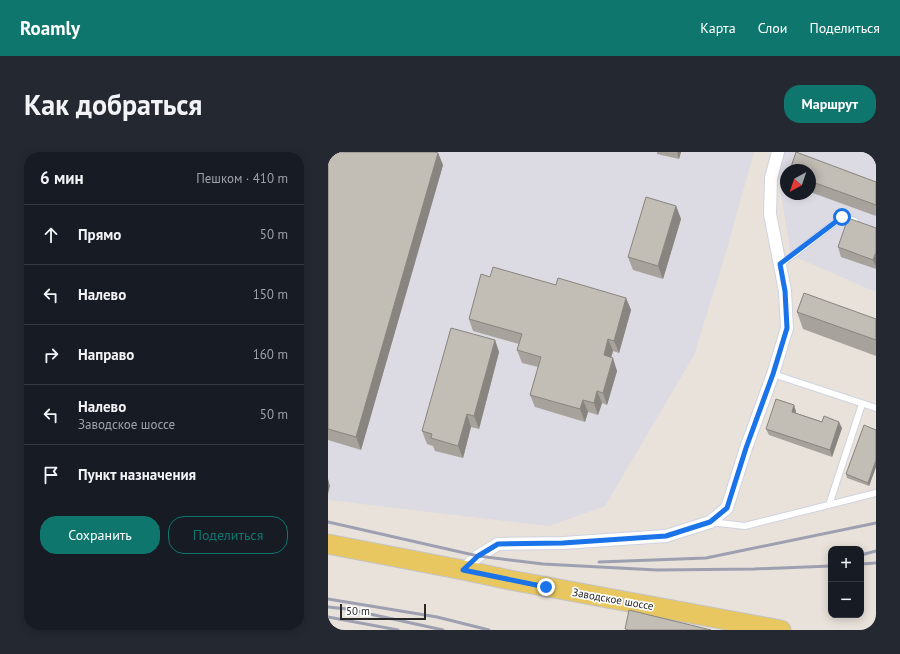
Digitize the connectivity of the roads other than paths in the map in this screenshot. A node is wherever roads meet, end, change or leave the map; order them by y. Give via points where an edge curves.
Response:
1 (778, 152) edge
2 (863, 224) edge
3 (780, 264) junction
4 (773, 374) junction
5 (862, 404) junction
6 (876, 408) edge
7 (876, 493) edge
8 (829, 505) junction
9 (710, 522) junction
10 (328, 544) edge
11 (463, 570) junction
12 (781, 630) edge

1 - 3 street via 771,178 770,214
2 - 3 lane via 842,217
3 - 4 street via 785,291 787,328
4 - 5 lane
4 - 9 street via 727,508
5 - 6 lane
5 - 8 lane
7 - 8 lane
8 - 9 lane via 745,526
9 - 11 street via 666,536 563,543 498,544 478,556
10 - 11 main road, Заводское шоссе
11 - 12 main road, Заводское шоссе

